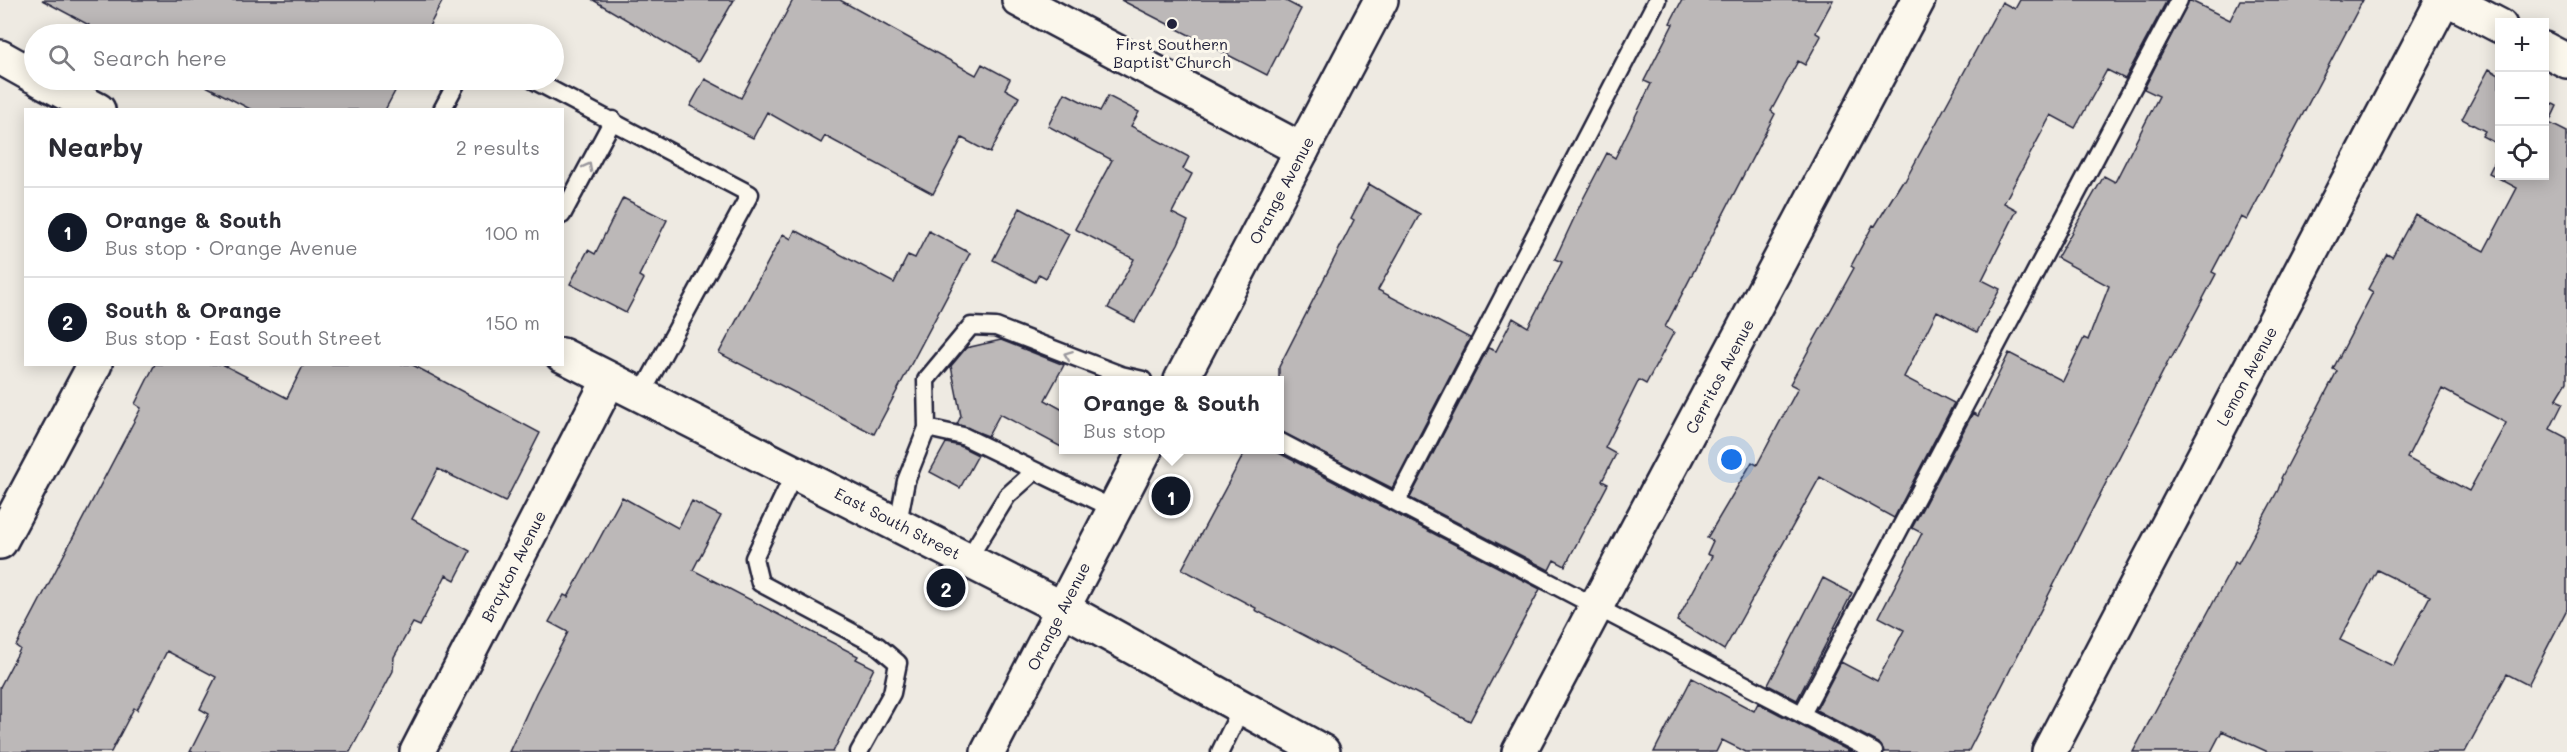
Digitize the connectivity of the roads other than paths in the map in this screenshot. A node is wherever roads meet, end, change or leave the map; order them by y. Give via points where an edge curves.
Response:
1 (1019, 0) edge
2 (1381, 0) edge
3 (1657, 0) edge
4 (1918, 0) edge
5 (2179, 0) edge
6 (2443, 0) edge
7 (2450, 0) edge
8 (2495, 24) edge
9 (2549, 52) edge
10 (0, 57) edge
11 (2567, 61) edge
12 (24, 70) edge
13 (60, 90) edge
14 (453, 90) edge
15 (552, 90) edge
16 (94, 108) edge
17 (443, 108) edge
18 (613, 120) junction
19 (1302, 150) junction
20 (564, 211) edge
21 (564, 356) edge
22 (94, 366) edge
23 (1125, 376) edge
24 (1184, 376) edge
25 (609, 380) junction
26 (640, 395) junction
27 (927, 428) junction
28 (1284, 444) edge
29 (1143, 454) edge
30 (1035, 471) junction
31 (795, 472) junction
32 (1397, 501) junction
33 (1114, 509) junction
34 (898, 523) junction
35 (0, 542) edge
36 (968, 559) junction
37 (1597, 606) junction
38 (1062, 608) junction
39 (1242, 707) junction
40 (1802, 714) junction
41 (417, 752) edge
42 (859, 752) edge
43 (988, 752) edge
44 (1220, 752) edge
45 (1323, 752) edge
46 (1519, 752) edge
47 (1874, 752) edge
48 (2049, 752) edge

1 - 19 street
2 - 19 street, Orange Avenue
3 - 32 lane
4 - 37 street, Cerritos Avenue
5 - 40 lane
6 - 48 street, Lemon Avenue
7 - 8 street
9 - 11 street
10 - 12 street
13 - 16 street
14 - 17 lane
15 - 18 lane
20 -> 18 lane
18 - 26 lane via 750,194
19 - 24 street, Orange Avenue
21 - 25 street, East South Street
22 - 35 street
23 -> 27 lane via 996,327 971,326 926,380
25 - 26 street, East South Street
25 - 41 street, Brayton Avenue
26 - 31 street, East South Street
27 - 30 lane via 963,436
27 - 34 lane via 906,481
28 - 32 lane
29 - 33 street, Orange Avenue
30 - 33 lane
30 - 36 lane via 1007,496
31 - 34 street, East South Street
31 - 42 lane via 754,558 760,583 878,646 898,663 892,693
32 - 37 lane
33 - 38 street, Orange Avenue
34 - 36 street, East South Street
36 - 38 street, East South Street
37 - 40 lane
37 - 46 street, Cerritos Avenue
38 - 39 street, East South Street
38 - 43 street, Orange Avenue
39 - 44 lane
39 - 45 street, East South Street
40 - 47 lane

